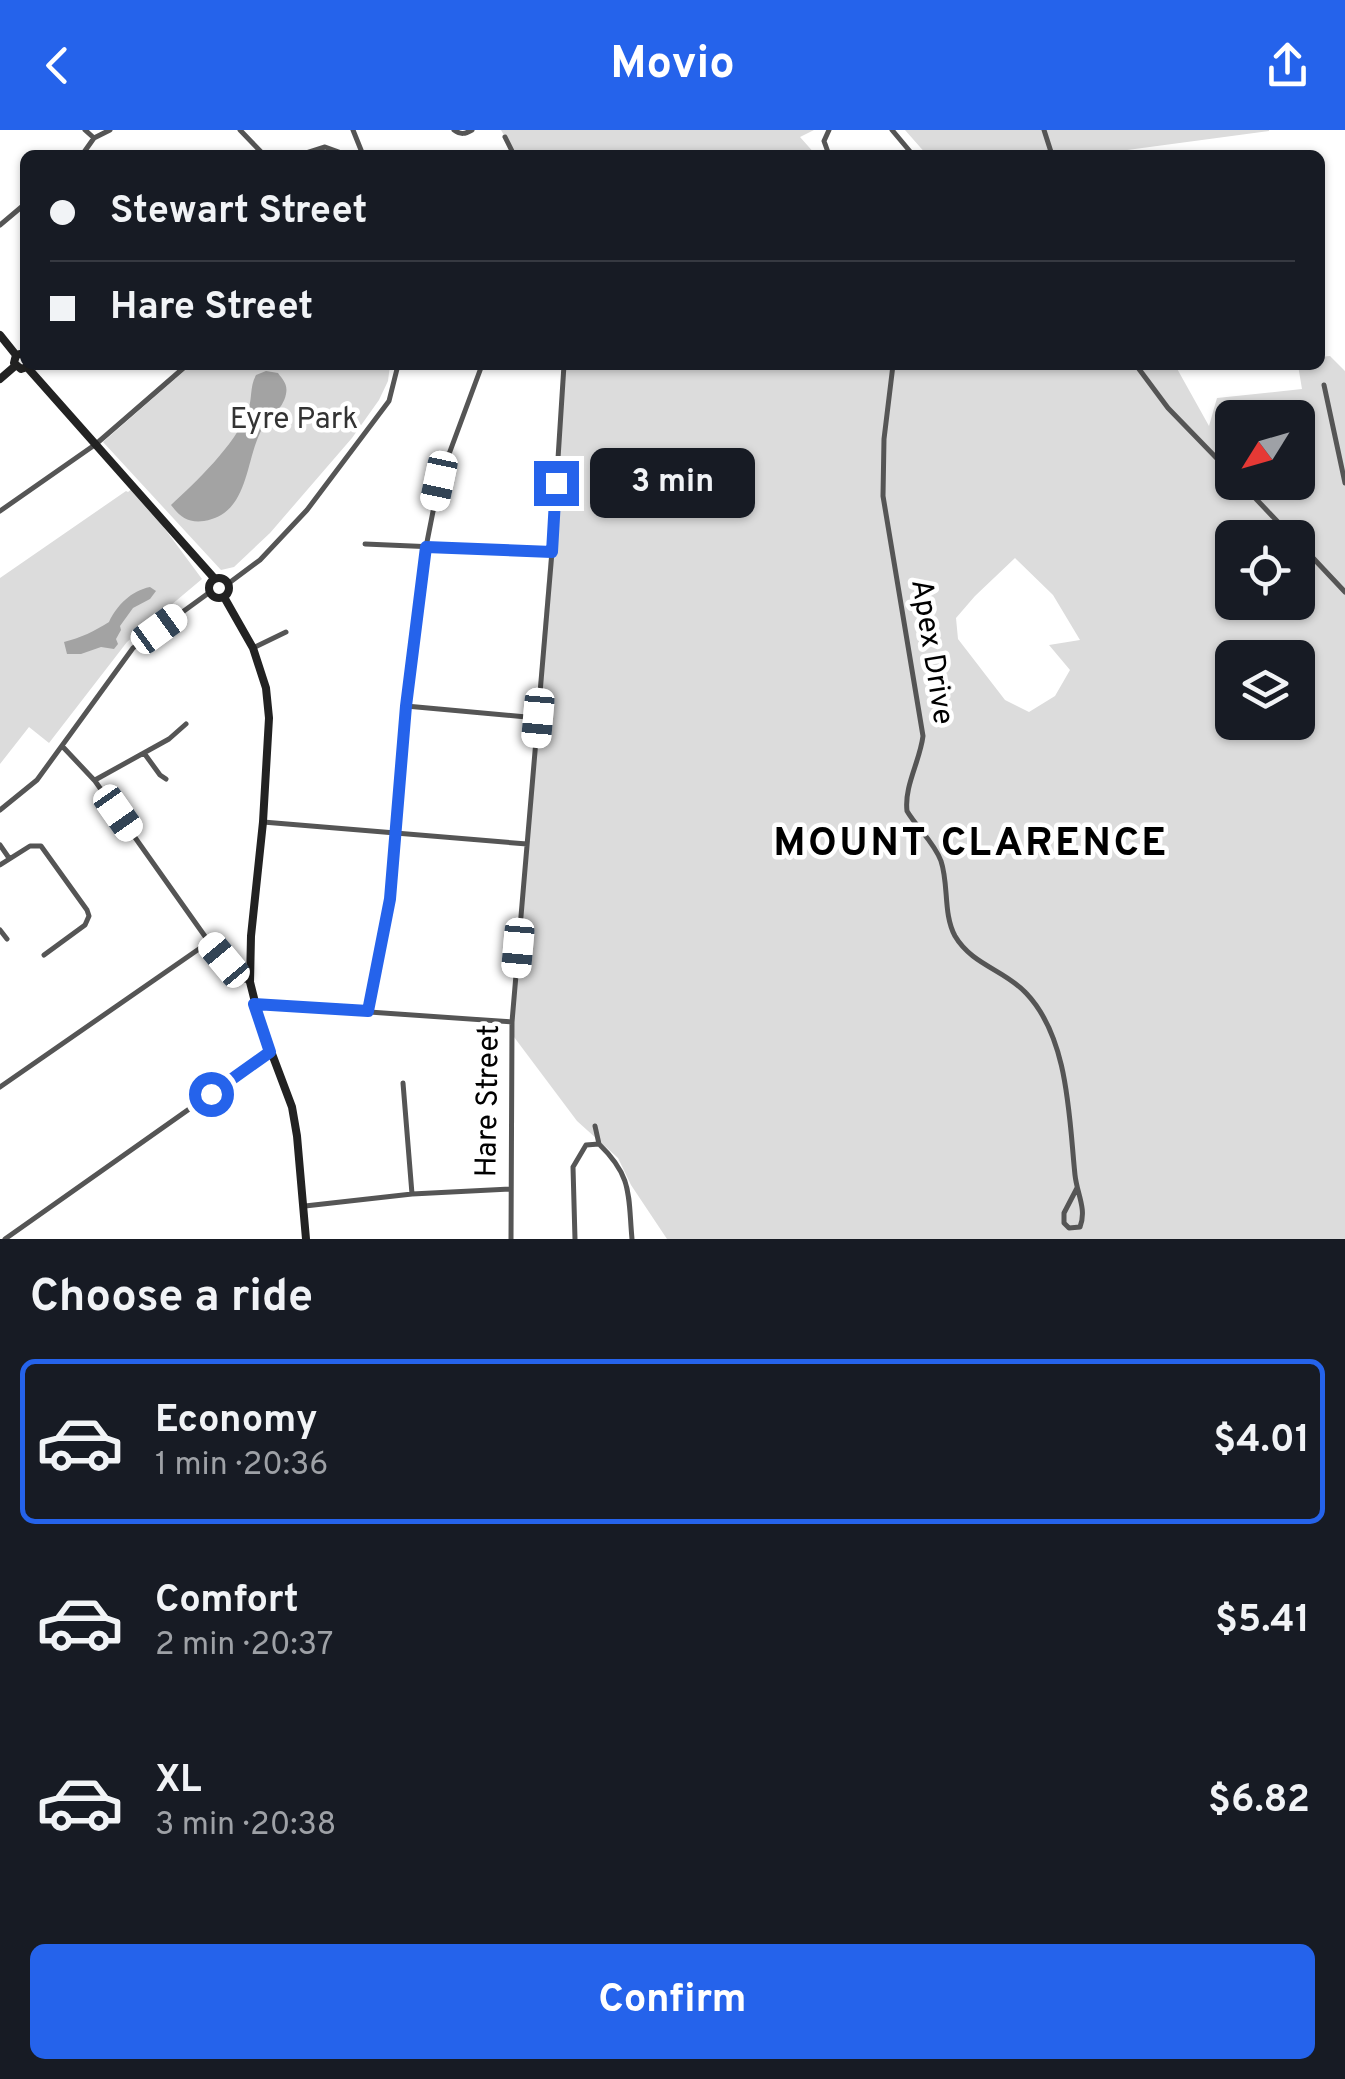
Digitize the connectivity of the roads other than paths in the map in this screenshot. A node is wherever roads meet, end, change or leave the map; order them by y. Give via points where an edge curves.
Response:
1 (85, 130) edge
2 (110, 130) edge
3 (240, 130) edge
4 (454, 130) edge
5 (472, 130) edge
6 (892, 130) edge
7 (506, 137) dead end
8 (94, 138) junction
9 (258, 149) edge
10 (86, 150) edge
11 (512, 150) edge
12 (909, 150) edge
13 (20, 208) edge
14 (0, 226) edge
15 (0, 335) edge
16 (20, 353) edge
17 (20, 355) edge
18 (16, 366) junction
19 (20, 368) edge
20 (31, 370) edge
21 (181, 370) edge
22 (397, 370) edge
23 (480, 370) edge
24 (564, 370) edge
25 (892, 370) edge
26 (1140, 370) edge
27 (0, 379) edge
28 (1324, 386) dead end
29 (96, 444) junction
30 (1215, 456) edge
31 (1345, 484) edge
32 (1257, 500) edge
33 (0, 512) edge
34 (1276, 520) edge
35 (366, 544) dead end
36 (426, 547) junction
37 (552, 552) junction
38 (1315, 561) edge
39 (214, 578) junction
40 (228, 582) junction
41 (210, 592) junction
42 (1345, 592) edge
43 (224, 597) junction
44 (286, 632) dead end
45 (254, 648) junction
46 (406, 706) junction
47 (538, 718) junction
48 (186, 724) dead end
49 (63, 747) junction
50 (144, 753) junction
51 (166, 779) dead end
52 (95, 781) junction
53 (0, 810) edge
54 (263, 822) junction
55 (394, 833) junction
56 (527, 844) junction
57 (0, 845) edge
58 (10, 858) junction
59 (0, 865) edge
60 (0, 930) edge
61 (7, 938) dead end
62 (209, 942) junction
63 (44, 955) dead end
64 (250, 982) junction
65 (254, 1004) junction
66 (368, 1011) junction
67 (512, 1022) junction
68 (270, 1052) junction
69 (402, 1083) dead end
70 (0, 1087) edge
71 (595, 1126) dead end
72 (599, 1144) junction
73 (1077, 1188) junction
74 (511, 1189) junction
75 (412, 1194) junction
76 (302, 1206) junction
77 (6, 1239) edge
78 (306, 1239) edge
79 (511, 1239) edge
80 (575, 1239) edge
81 (632, 1239) edge

1 - 8 street
2 - 8 street
3 - 9 street
4 - 5 street
6 - 12 street
7 - 11 street
8 - 10 street
13 - 14 street
15 - 16 main road
17 - 18 main road
18 - 19 main road
18 - 27 main road
20 - 29 main road
21 - 29 street
22 - 40 street via 390,401 307,510 260,560
23 - 36 street via 439,481
24 - 37 street, Hare Street
25 - 73 street, Apex Drive via 883,496 923,736 907,810 938,855 958,941 1028,994 1056,1045
26 - 30 street
28 - 31 street
29 - 33 street
29 - 39 main road
32 - 34 street
35 - 36 street
36 - 37 street
36 - 46 street
37 - 47 street, Hare Street
38 - 42 street
39 - 40 main road
39 - 41 main road
40 - 43 main road
41 - 43 main road
41 - 49 street via 133,648
43 - 45 main road
44 - 45 street
45 - 54 main road via 269,718
46 - 47 street
46 - 55 street
47 - 56 street, Hare Street
48 - 50 street
49 - 52 street
49 - 53 street
50 - 51 street
50 - 52 street
52 - 62 street
54 - 55 street
54 - 64 main road
55 - 56 street
55 - 66 street via 390,899
56 - 67 street, Hare Street
57 - 58 street
58 - 59 street
58 - 63 street via 41,846 87,910 85,925
60 - 61 street
62 - 64 street
62 - 70 street
64 - 65 main road
65 - 66 street
65 - 68 main road
66 - 67 street
67 - 74 street, Hare Street
68 - 76 main road via 292,1107
68 - 77 street
69 - 75 street
71 - 72 street
72 - 80 street via 586,1144 573,1167
72 - 81 street via 627,1183
73 - 73 street, Apex Drive via 1083,1218 1080,1227 1069,1228 1064,1213
74 - 75 street
74 - 79 street, Hare Street
75 - 76 street
76 - 78 main road

